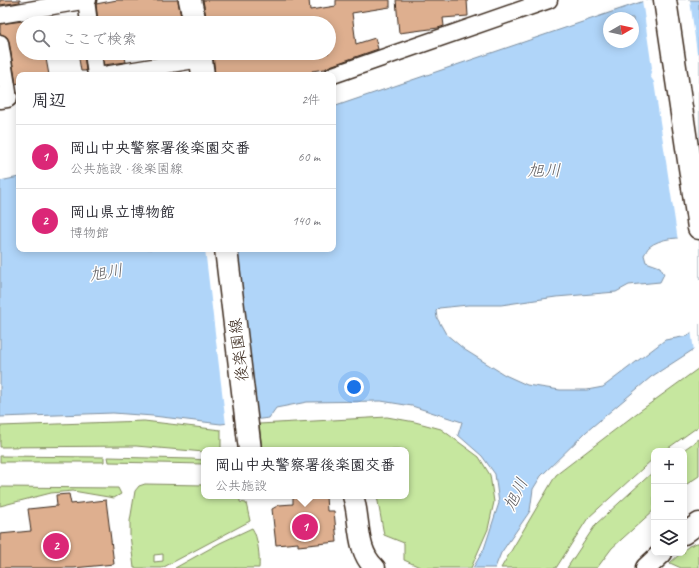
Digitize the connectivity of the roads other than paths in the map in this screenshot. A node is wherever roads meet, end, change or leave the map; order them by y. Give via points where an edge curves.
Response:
1 (87, 0) edge
2 (190, 0) edge
3 (549, 0) edge
4 (665, 0) edge
5 (0, 15) edge
6 (88, 16) edge
7 (193, 16) edge
8 (0, 43) edge
9 (94, 60) edge
10 (201, 62) edge
11 (96, 72) edge
12 (126, 72) edge
13 (336, 74) edge
14 (9, 94) edge
15 (699, 228) edge
16 (226, 252) edge
17 (250, 447) edge
18 (354, 499) edge
19 (699, 523) edge
20 (687, 532) edge
21 (375, 568) edge

1 - 5 street
1 - 6 street
2 - 7 main road
3 - 13 street
4 - 15 main road
8 - 14 street
9 - 11 street
10 - 12 street
16 - 17 main road, 後楽園線
18 - 21 street via 362,547
19 - 20 street

